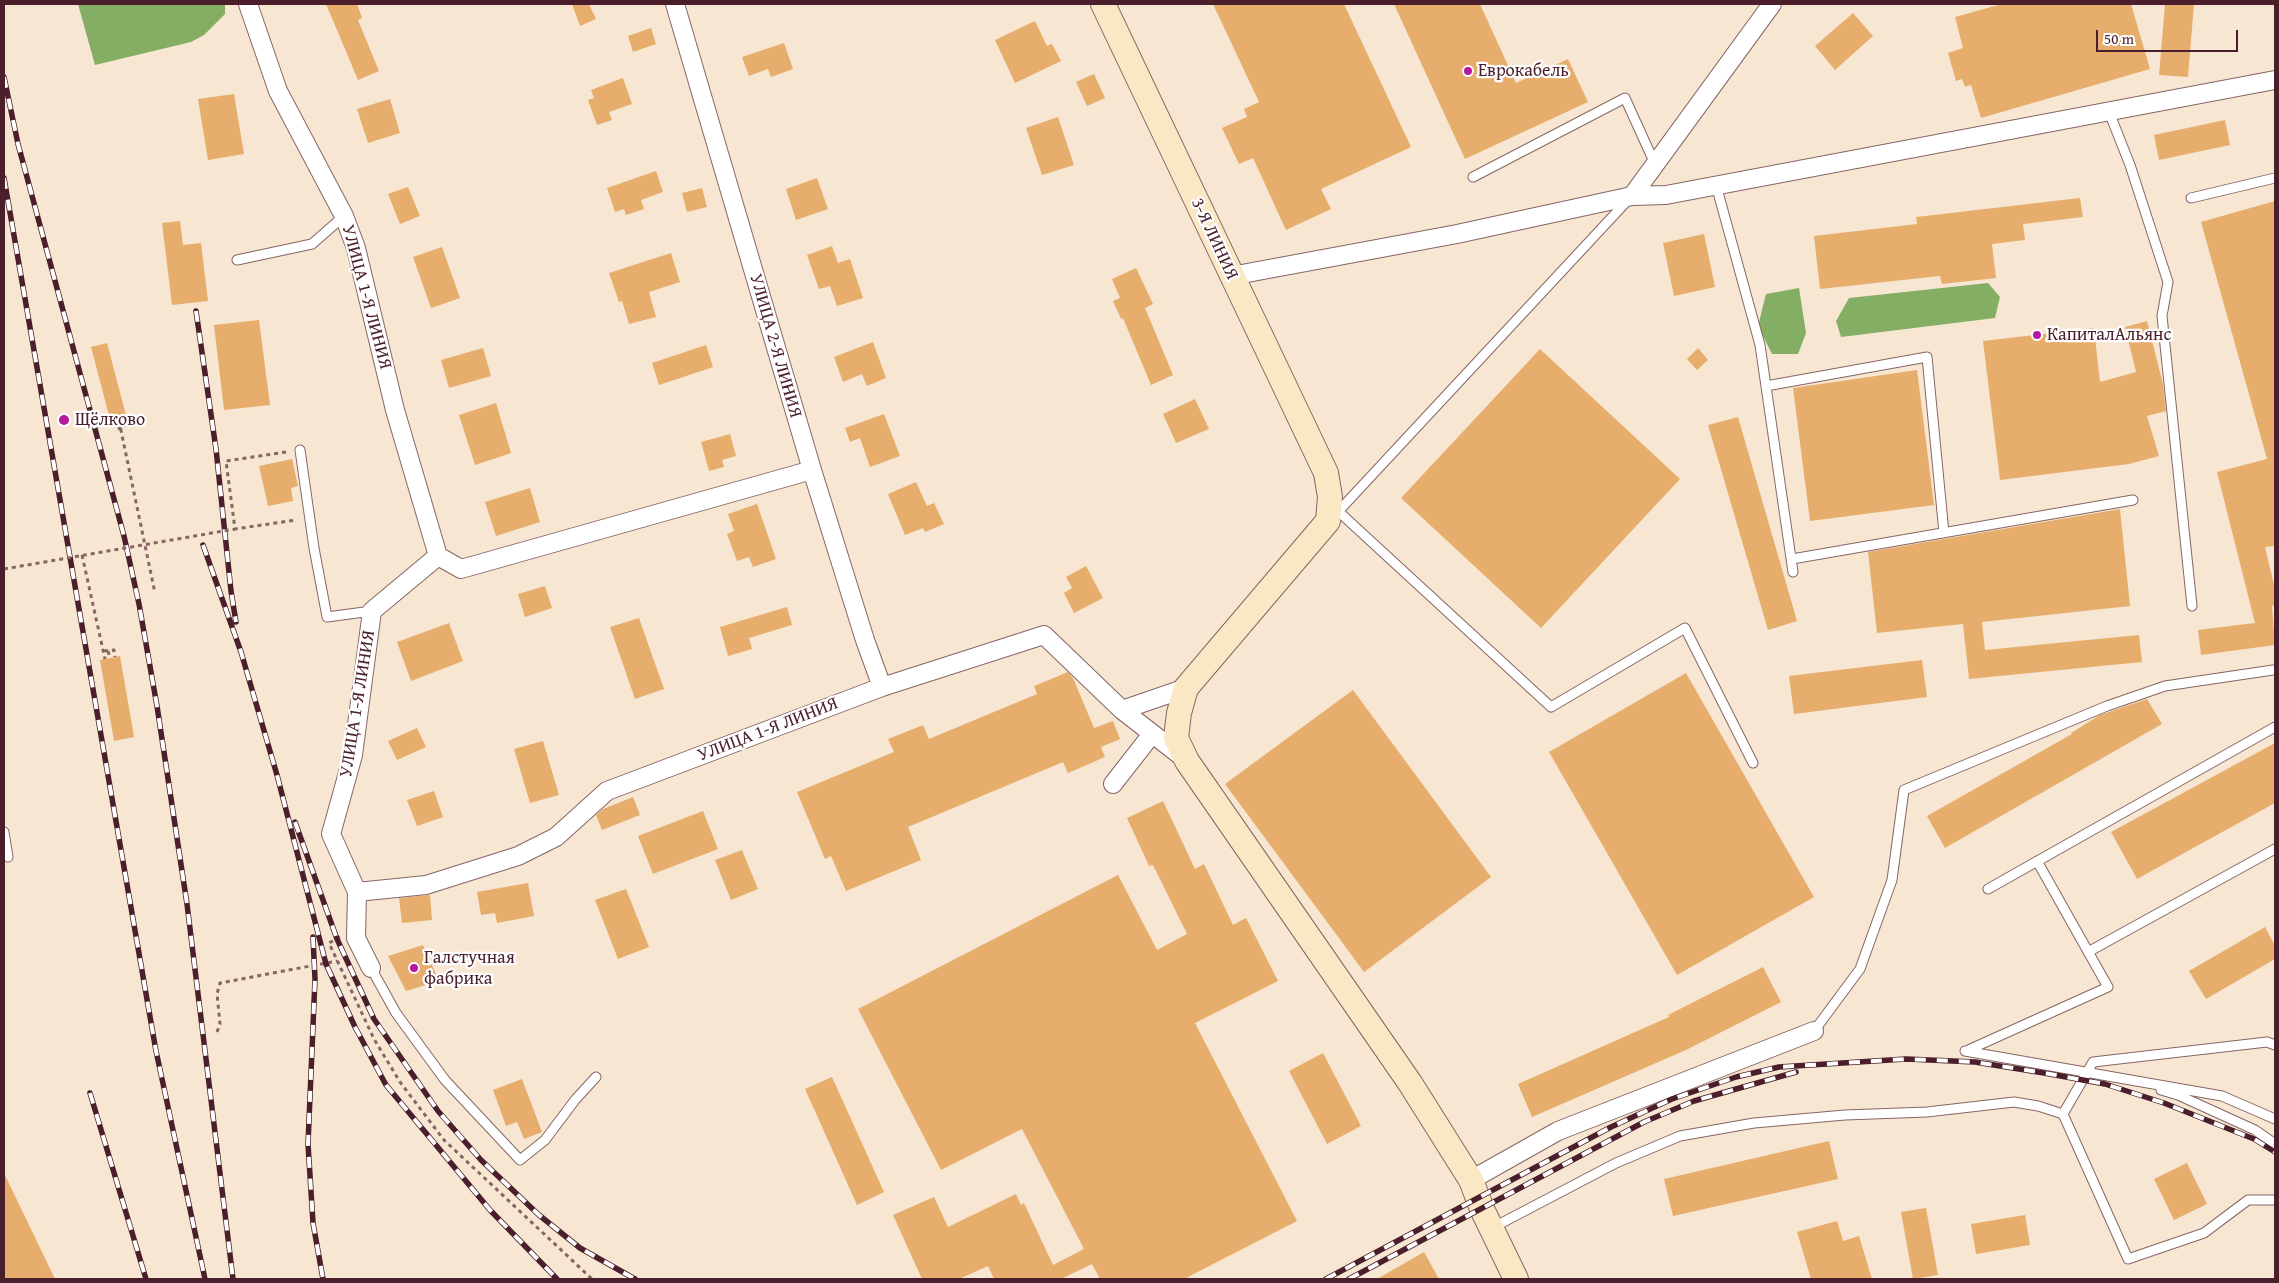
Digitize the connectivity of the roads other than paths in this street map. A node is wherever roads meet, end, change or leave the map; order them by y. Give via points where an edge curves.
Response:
1 (248, 4) edge
2 (675, 4) edge
3 (1103, 4) edge
4 (1772, 4) edge
5 (2275, 80) edge
6 (2109, 112) junction
7 (1655, 164) junction
8 (1473, 177) dead end
9 (2275, 178) edge
10 (1716, 185) junction
11 (1632, 196) junction
12 (2191, 198) dead end
13 (344, 216) junction
14 (237, 260) dead end
15 (1231, 276) junction
16 (1766, 386) junction
17 (300, 450) road end
18 (812, 470) junction
19 (2133, 500) dead end
20 (1333, 516) junction
21 (1944, 533) junction
22 (438, 556) junction
23 (1792, 559) junction
24 (1794, 572) dead end
25 (2192, 606) dead end
26 (372, 611) junction
27 (2273, 670) dead end
28 (882, 687) junction
29 (1186, 688) junction
30 (1122, 710) junction
31 (2275, 727) edge
32 (1152, 734) junction
33 (1187, 760) junction
34 (1753, 763) dead end
35 (1113, 784) dead end
36 (4, 832) edge
37 (2275, 849) edge
38 (8, 857) dead end
39 (2037, 861) junction
40 (1988, 889) dead end
41 (357, 892) junction
42 (2088, 952) junction
43 (371, 968) joint
44 (1814, 1031) joint
45 (2275, 1045) edge
46 (2091, 1073) junction
47 (596, 1077) dead end
48 (2063, 1114) junction
49 (2275, 1119) edge
50 (2275, 1144) edge
51 (1471, 1180) junction
52 (2275, 1200) edge
53 (1491, 1228) junction
54 (1516, 1279) edge

1 - 13 street, УЛИЦА 1-Я ЛИНИЯ via 278,91
2 - 18 street, УЛИЦА 2-Я ЛИНИЯ
3 - 15 street, 3-Я ЛИНИЯ
4 - 7 street
5 - 6 street
6 - 10 street
6 - 25 lane via 2168,282 2162,316
7 - 8 lane via 1625,98
7 - 11 street
9 - 12 lane
10 - 11 street
10 - 16 lane via 1760,345
11 - 15 street via 1457,234
11 - 20 lane
13 - 14 lane via 312,244
13 - 22 street, УЛИЦА 1-Я ЛИНИЯ via 361,267 395,410
15 - 20 street, 3-Я ЛИНИЯ via 1326,474
16 - 21 lane via 1927,357
16 - 23 lane
17 - 26 lane via 328,617
18 - 22 street via 460,569
18 - 28 street, УЛИЦА 2-Я ЛИНИЯ
19 - 21 lane
20 - 29 street
20 - 34 lane via 1551,706 1685,628
21 - 23 lane
22 - 26 street, УЛИЦА 1-Я ЛИНИЯ
23 - 24 lane
26 - 41 street, УЛИЦА 1-Я ЛИНИЯ via 353,755 331,834
27 - 44 lane via 2165,686 2107,706 1904,790 1892,880 1860,969
28 - 30 street, УЛИЦА 1-Я ЛИНИЯ via 1044,635
28 - 41 street, УЛИЦА 1-Я ЛИНИЯ via 607,791 556,837 518,856 426,885
29 - 30 street
29 - 33 street via 1176,738
30 - 32 street
31 - 39 lane
32 - 33 street
32 - 35 street
33 - 51 street via 1404,1075
36 - 38 lane
37 - 42 lane
39 - 40 lane
39 - 42 lane
41 - 43 street via 356,938
42 - 46 lane via 2108,987 1965,1051
43 - 47 lane via 396,1013 445,1080 520,1160 545,1140
44 - 51 street via 1558,1130
45 - 46 lane via 2267,1042 2093,1062
46 - 48 lane
46 - 49 lane via 2222,1096
46 - 50 lane via 2178,1095 2255,1130
48 - 52 lane via 2128,1259 2204,1233 2248,1200
48 - 53 lane via 2014,1102 1928,1112 1754,1123 1680,1136 1616,1163
51 - 53 street
53 - 54 street

